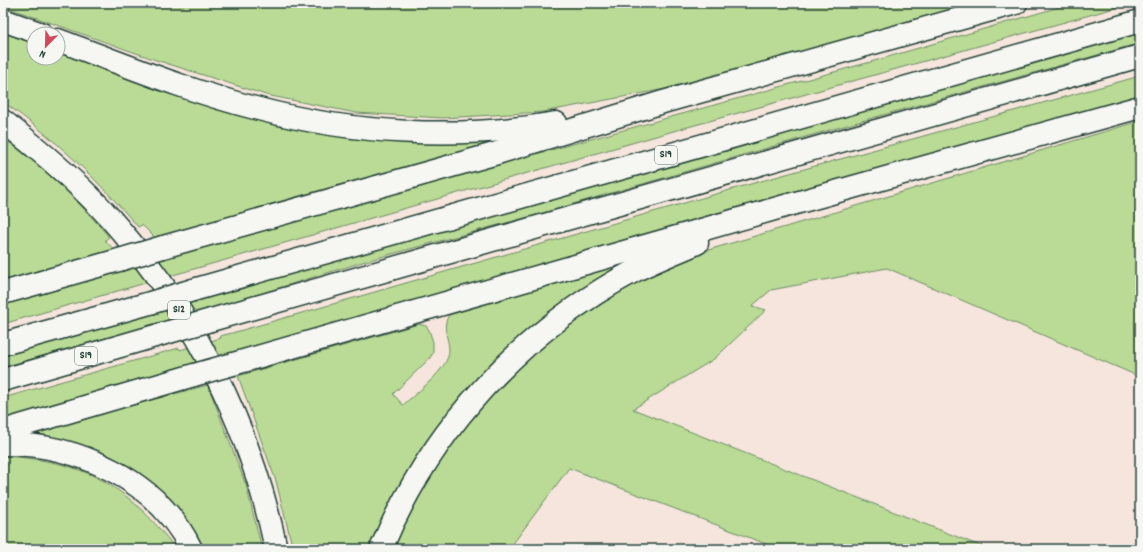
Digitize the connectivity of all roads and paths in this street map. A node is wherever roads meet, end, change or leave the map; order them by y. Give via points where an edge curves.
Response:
1 (1016, 3) edge
2 (3, 20) edge
3 (1140, 21) edge
4 (26, 28) edge
5 (66, 43) edge
6 (1140, 56) edge
7 (663, 102) junction
8 (1140, 107) edge
9 (3, 121) edge
10 (785, 206) junction
11 (3, 293) edge
12 (3, 344) edge
13 (3, 380) edge
14 (3, 431) edge
15 (3, 444) edge
16 (192, 549) edge
17 (276, 549) edge
18 (381, 549) edge

1 - 7 highway
2 - 4 highway
3 - 12 highway, S19, bridge
5 - 7 highway via 255,108 350,127 425,132 533,127
6 - 13 highway, S19, bridge
7 - 11 highway, bridge via 486,156
8 - 10 highway
9 - 17 highway, S12 via 58,166 110,218 130,241 184,316 224,392 248,450 265,500
10 - 14 highway, bridge
10 - 18 highway via 638,270 577,306 536,336 486,383 443,438 414,483
15 - 16 highway via 42,446 78,454 107,468 154,500

